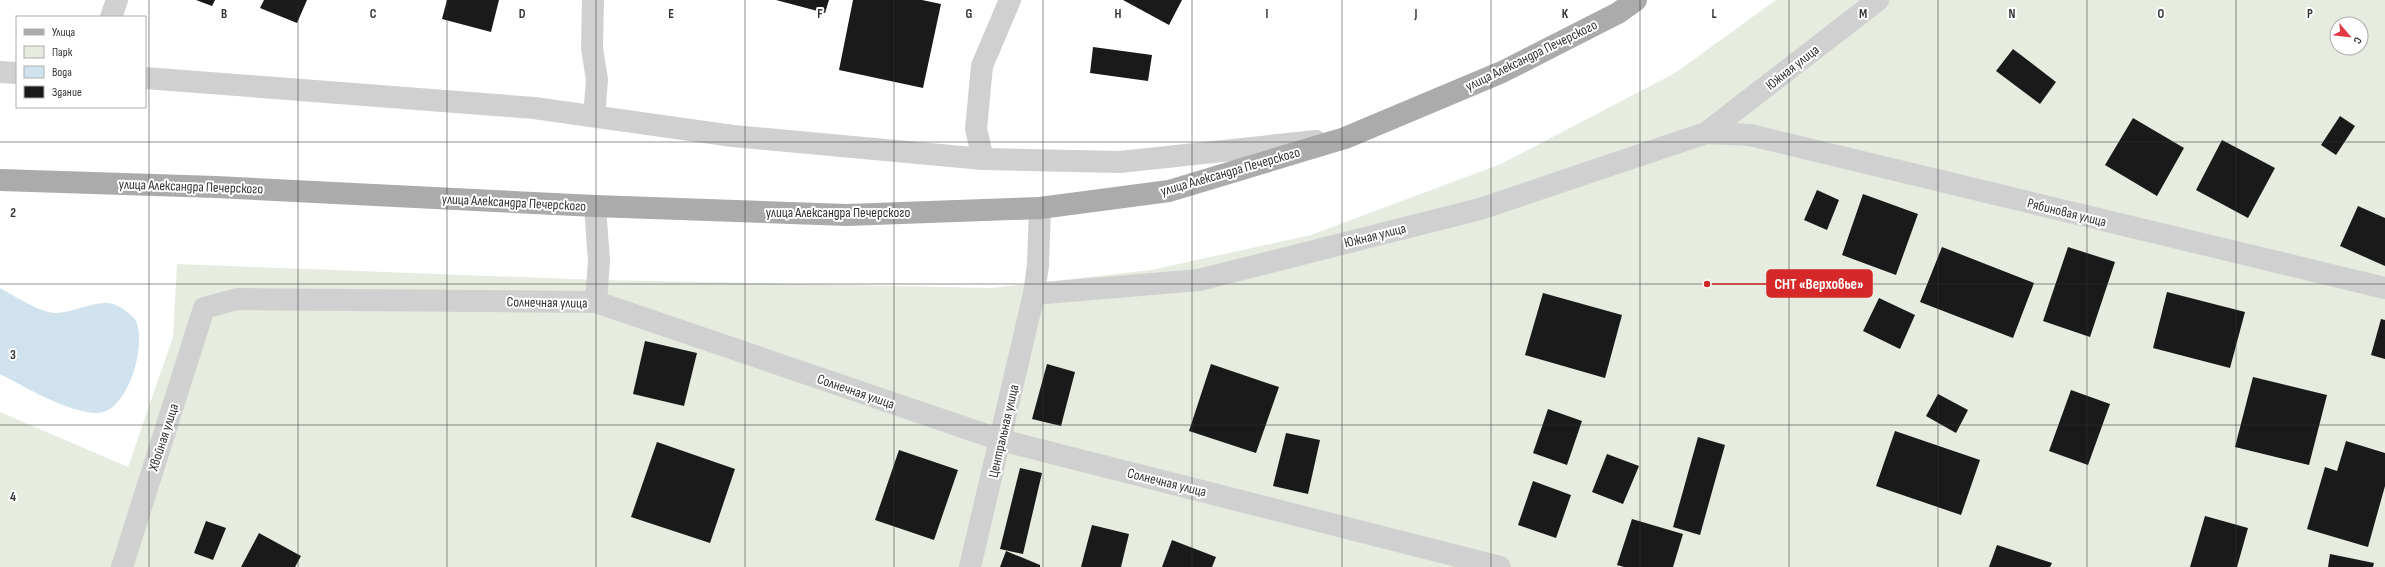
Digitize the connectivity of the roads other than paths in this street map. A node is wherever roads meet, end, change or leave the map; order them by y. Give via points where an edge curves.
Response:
1 (117, 0) edge
2 (592, 0) edge
3 (1010, 0) edge
4 (1636, 0) edge
5 (1878, 0) edge
6 (111, 16) edge
7 (0, 72) edge
8 (16, 73) edge
9 (146, 78) edge
10 (594, 116) junction
11 (1706, 133) junction
12 (1750, 135) joint
13 (1345, 138) junction
14 (983, 160) junction
15 (0, 180) edge
16 (595, 206) junction
17 (1040, 208) junction
18 (2385, 288) edge
19 (1034, 294) junction
20 (596, 302) junction
21 (204, 308) joint
22 (1001, 440) junction
23 (122, 567) edge
24 (970, 567) edge
25 (1500, 567) edge

1 - 6 street
2 - 10 street via 592,48 597,80
3 - 14 street via 982,66 976,129
4 - 13 main road, улица Александра Печерского via 1618,13 1502,72
5 - 11 street, Южная улица
7 - 8 street
9 - 10 street via 534,108
10 - 14 street via 733,136
11 - 12 street, Южная улица
11 - 19 street, Южная улица via 1480,209 1199,280
12 - 18 street, Рябиновая улица
13 - 14 street via 1120,162
13 - 17 main road, улица Александра Печерского via 1169,191
15 - 16 main road, улица Александра Печерского via 216,187
16 - 17 main road, улица Александра Печерского via 847,215
16 - 20 street via 599,261
17 - 19 street, Центральная улица
19 - 22 street, Центральная улица
20 - 21 street, Солнечная улица via 237,299
20 - 22 street, Солнечная улица
21 - 23 street, Хвойная улица
22 - 24 street, Центральная улица
22 - 25 street, Солнечная улица

